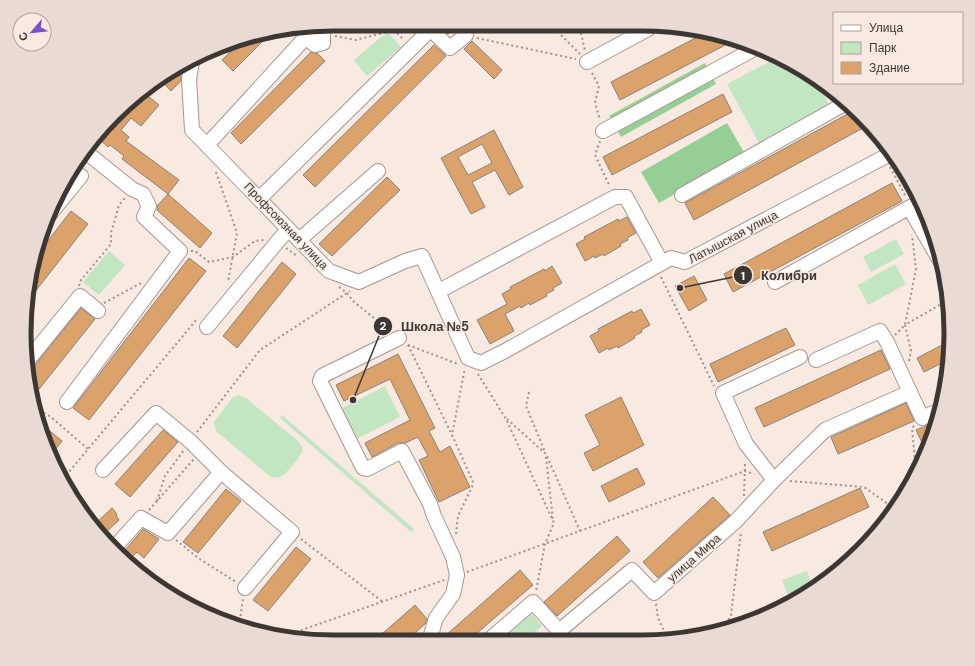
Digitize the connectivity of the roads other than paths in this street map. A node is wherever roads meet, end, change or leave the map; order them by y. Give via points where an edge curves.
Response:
1 (426, 31) edge
2 (431, 31) edge
3 (644, 31) edge
4 (312, 32) edge
5 (321, 32) edge
6 (323, 34) road end
7 (466, 35) road end
8 (751, 51) edge
9 (587, 62) road end
10 (191, 66) edge
11 (841, 106) edge
12 (603, 131) road end
13 (207, 146) junction
14 (89, 155) edge
15 (887, 156) edge
16 (378, 171) dead end
17 (82, 176) dead end
18 (682, 195) dead end
19 (259, 199) junction
20 (61, 201) edge
21 (288, 229) junction
22 (299, 240) junction
23 (930, 242) edge
24 (659, 265) junction
25 (774, 282) dead end
26 (439, 291) junction
27 (98, 311) road end
28 (203, 322) road end
29 (404, 341) road end
30 (32, 355) edge
31 (800, 357) dead end
32 (468, 358) joint
33 (816, 360) dead end
34 (907, 386) junction
35 (67, 402) dead end
36 (933, 413) edge
37 (103, 470) dead end
38 (221, 472) junction
39 (774, 480) junction
40 (117, 545) edge
41 (245, 588) road end
42 (430, 635) edge
43 (496, 635) edge

1 - 19 street via 412,48
2 - 7 street via 450,48
3 - 9 street
4 - 13 street
5 - 6 street
8 - 12 street
10 - 13 street, Профсоюзная улица via 189,79 192,130
11 - 18 street
13 - 19 street, Профсоюзная улица
14 - 35 street via 132,189 143,194 149,206 144,217 180,251
15 - 24 street, Латышская улица via 685,262 671,258
16 - 22 street
17 - 20 street
19 - 21 street, Профсоюзная улица
21 - 22 street, Профсоюзная улица
21 - 28 street via 272,238
22 - 26 street, Профсоюзная улица via 329,271 359,282 422,256
23 - 25 street via 913,211
24 - 26 street via 626,197 615,197
24 - 32 street, Латышская улица via 481,363
26 - 32 street, Профсоюзная улица
27 - 30 street via 80,296
29 - 42 street via 322,376 320,381 363,468 367,469 402,451 430,504 453,557 456,576 453,594 436,618
31 - 39 street via 723,392 746,444
33 - 34 street via 880,331
34 - 36 street via 922,418
34 - 39 street, улица Мира via 825,430
37 - 38 street via 156,413 190,441
38 - 40 street via 168,533 141,518
38 - 41 street via 292,532
39 - 43 street, улица Мира via 736,521 654,593 632,570 559,631 533,602

